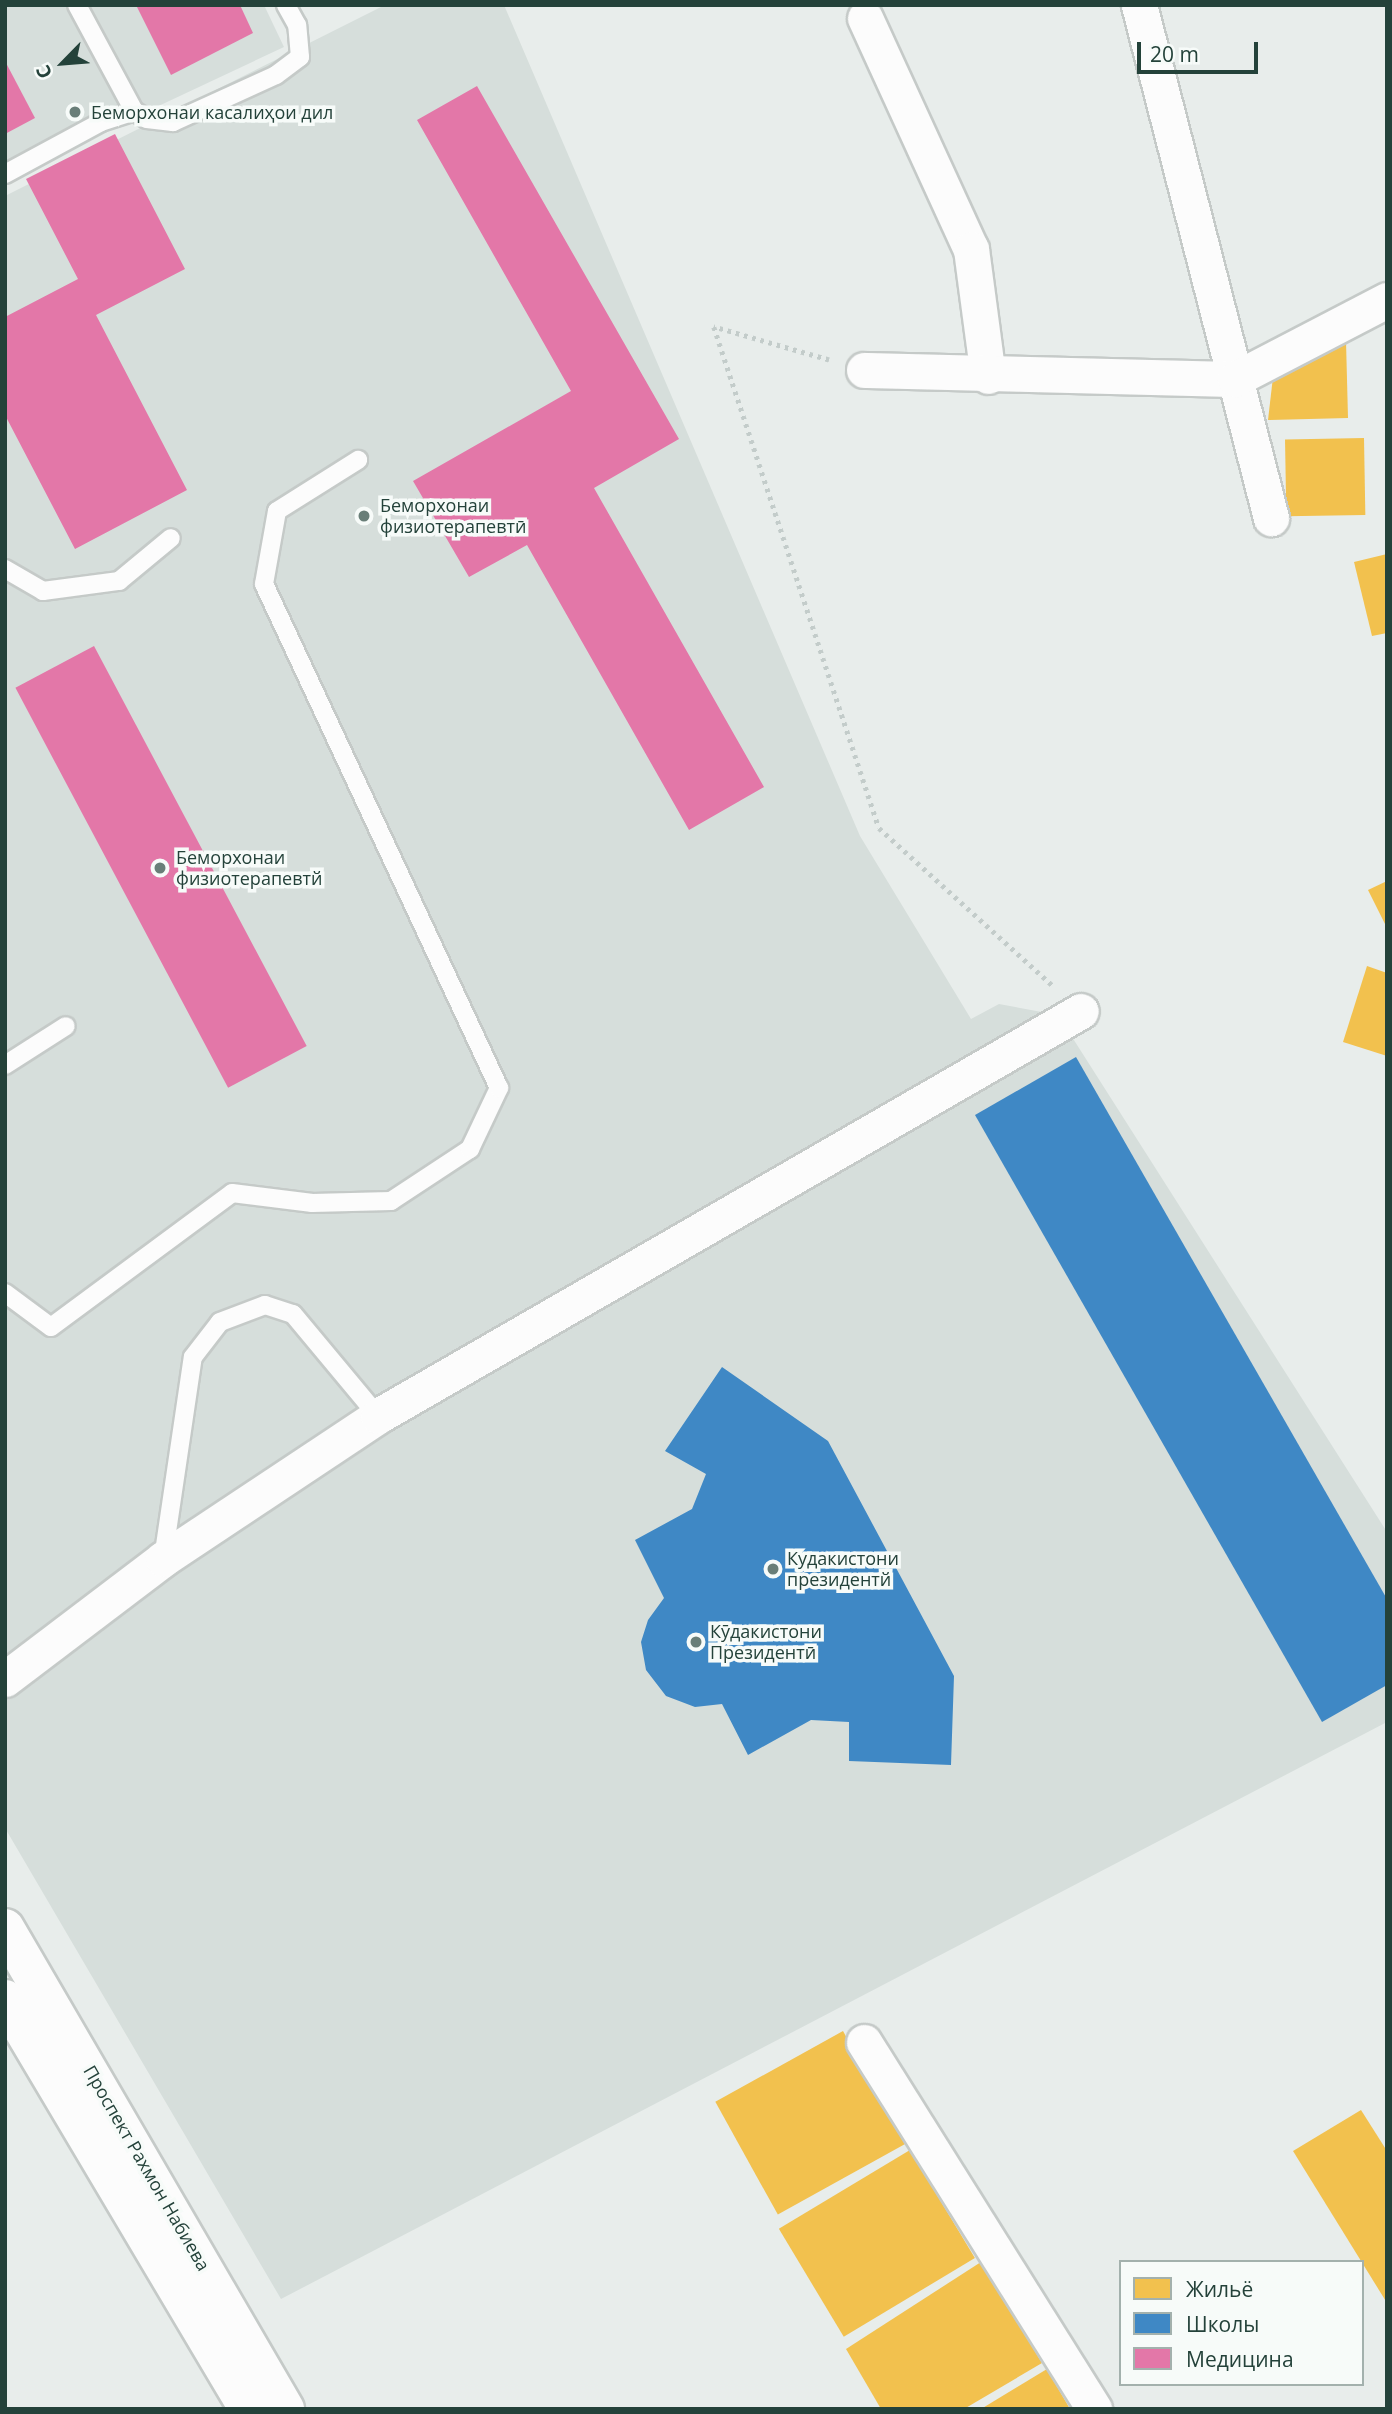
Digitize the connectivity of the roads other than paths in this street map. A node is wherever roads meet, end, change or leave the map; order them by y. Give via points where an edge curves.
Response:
1 (77, 5) edge
2 (286, 5) edge
3 (1139, 5) edge
4 (865, 19) dead end
5 (134, 111) junction
6 (5, 174) edge
7 (1387, 300) edge
8 (864, 370) road end
9 (988, 376) junction
10 (1235, 379) junction
11 (358, 460) dead end
12 (1271, 518) dead end
13 (171, 538) dead end
14 (5, 569) edge
15 (1081, 1012) road end
16 (66, 1026) dead end
17 (5, 1065) edge
18 (5, 1293) edge
19 (378, 1416) junction
20 (163, 1559) junction
21 (5, 1678) edge
22 (5, 1928) edge
23 (5, 1999) edge
24 (864, 2042) dead end
25 (248, 2409) edge
26 (285, 2409) edge
27 (1094, 2409) edge

1 - 5 lane
2 - 5 lane via 297,25 300,57 276,75 173,122 147,119
3 - 10 street
4 - 9 street via 971,249
5 - 6 lane via 101,122
7 - 10 street
8 - 9 street
9 - 10 street
10 - 12 street
11 - 18 lane via 277,511 264,584 499,1088 470,1149 391,1201 312,1203 232,1193 51,1327
13 - 14 lane via 119,581 43,591
15 - 19 street
16 - 17 lane
19 - 20 street
19 - 20 lane via 293,1314 265,1305 220,1322 193,1357
20 - 21 street
22 - 26 main road, Проспект Рахмон Набиева
23 - 25 main road, Проспект Рахмон Набиева
24 - 27 street

